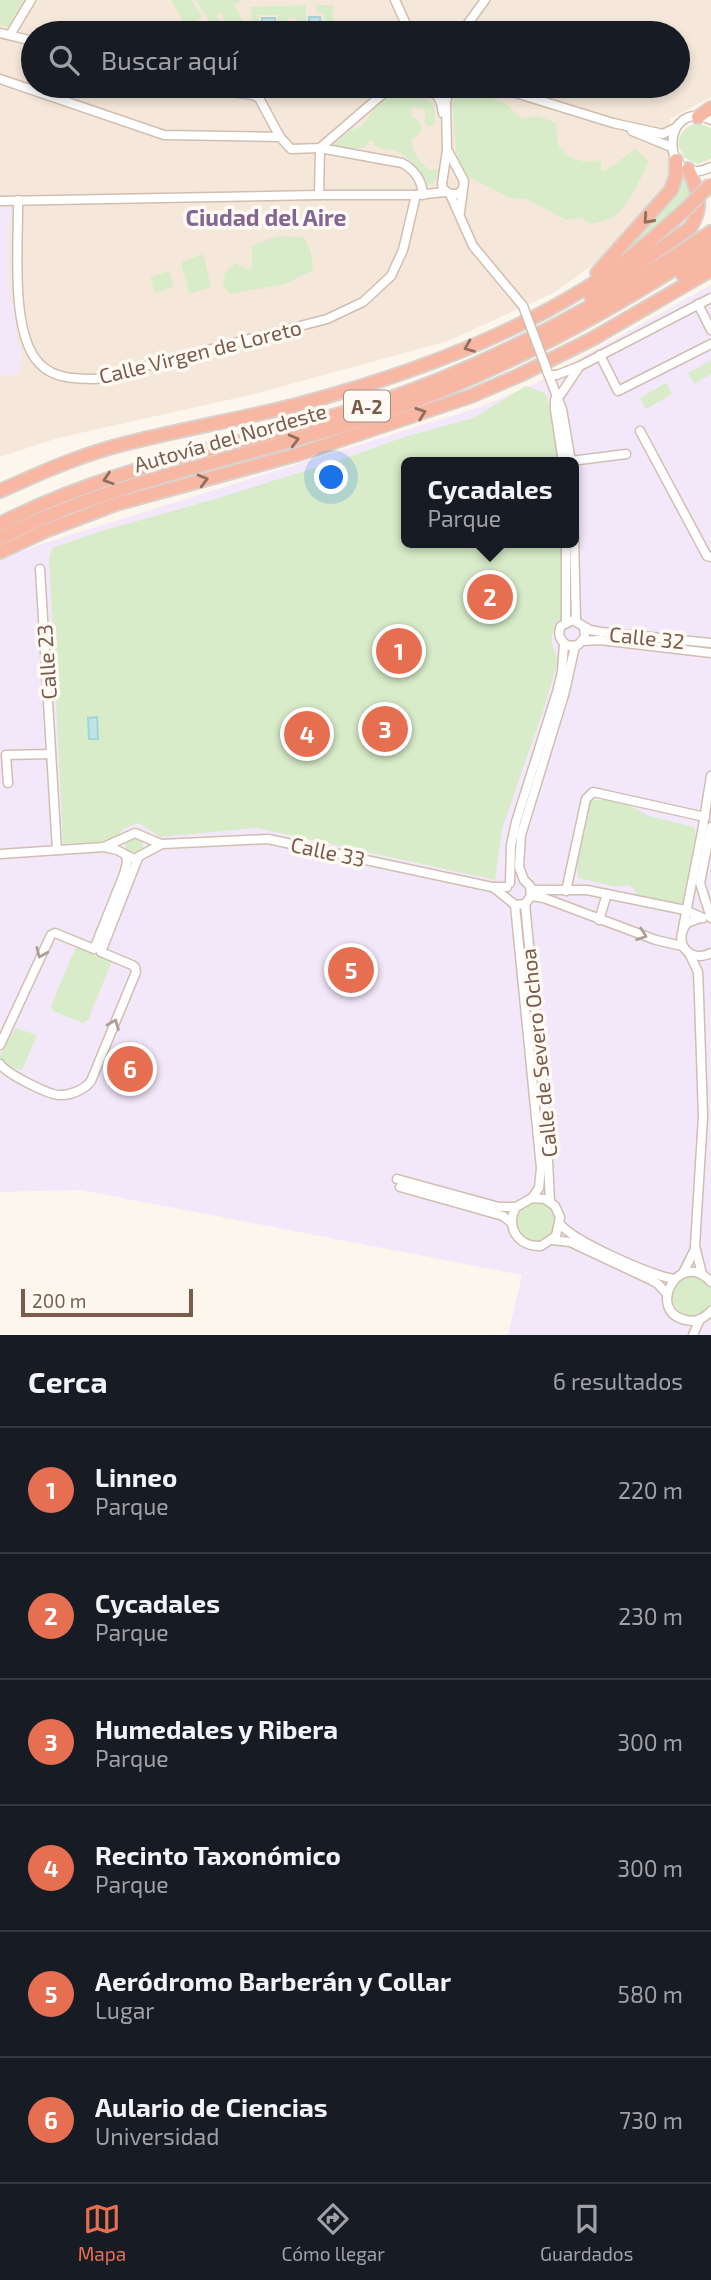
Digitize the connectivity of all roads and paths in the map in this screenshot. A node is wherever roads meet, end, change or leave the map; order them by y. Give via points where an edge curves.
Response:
1 (31, 0) edge
2 (395, 0) edge
3 (485, 0) edge
4 (405, 21) edge
5 (470, 21) edge
6 (0, 33) edge
7 (10, 36) junction
8 (21, 38) edge
9 (0, 79) edge
10 (21, 86) edge
11 (56, 98) edge
12 (259, 98) edge
13 (378, 98) edge
14 (437, 98) edge
15 (450, 98) edge
16 (532, 98) edge
17 (711, 108) edge
18 (705, 118) edge
19 (613, 123) junction
20 (446, 125) junction
21 (676, 128) junction
22 (280, 136) junction
23 (320, 148) junction
24 (447, 150) junction
25 (673, 153) junction
26 (711, 167) edge
27 (688, 169) junction
28 (459, 174) junction
29 (711, 184) edge
30 (445, 186) junction
31 (462, 190) junction
32 (319, 195) junction
33 (423, 195) junction
34 (18, 200) junction
35 (0, 201) edge
36 (460, 215) junction
37 (711, 232) edge
38 (711, 246) edge
39 (711, 259) edge
40 (711, 271) edge
41 (711, 298) edge
42 (698, 304) junction
43 (552, 308) junction
44 (711, 330) edge
45 (548, 342) junction
46 (711, 344) edge
47 (600, 355) junction
48 (580, 366) junction
49 (551, 373) junction
50 (433, 381) junction
51 (558, 396) junction
52 (640, 431) dead end
53 (98, 452) junction
54 (626, 454) dead end
55 (568, 457) edge
56 (579, 461) edge
57 (0, 484) edge
58 (0, 491) edge
59 (110, 491) junction
60 (0, 523) edge
61 (0, 538) edge
62 (0, 545) edge
63 (566, 548) edge
64 (574, 548) edge
65 (0, 552) edge
66 (711, 556) edge
67 (40, 569) dead end
68 (576, 621) junction
69 (566, 622) junction
70 (584, 626) junction
71 (579, 643) junction
72 (711, 643) edge
73 (564, 644) junction
74 (711, 653) edge
75 (51, 754) junction
76 (711, 776) edge
77 (8, 783) dead end
78 (705, 817) junction
79 (711, 827) edge
80 (146, 839) junction
81 (122, 840) junction
82 (162, 844) junction
83 (104, 847) junction
84 (57, 850) junction
85 (146, 852) junction
86 (0, 854) edge
87 (124, 854) junction
88 (138, 859) junction
89 (524, 880) junction
90 (507, 889) junction
91 (566, 891) junction
92 (531, 893) junction
93 (607, 894) junction
94 (525, 904) junction
95 (515, 905) junction
96 (685, 910) junction
97 (708, 919) edge
98 (599, 920) junction
99 (683, 928) junction
100 (682, 946) junction
101 (97, 950) junction
102 (690, 955) junction
103 (709, 955) edge
104 (698, 972) junction
105 (0, 1045) edge
106 (0, 1064) edge
107 (532, 1198) junction
108 (550, 1202) junction
109 (516, 1207) junction
110 (512, 1223) junction
111 (560, 1223) junction
112 (552, 1240) junction
113 (695, 1246) junction
114 (683, 1273) junction
115 (702, 1274) junction
116 (674, 1279) junction
117 (711, 1282) edge
118 (667, 1294) junction
119 (711, 1311) edge
120 (700, 1319) junction
121 (684, 1320) junction
122 (691, 1335) edge

1 - 7 street
2 - 4 street
3 - 5 street
6 - 7 street
7 - 8 street
9 - 10 street
11 - 22 street via 164,135
12 - 22 street
13 - 23 street
14 - 20 street
15 - 20 street
16 - 19 street
17 - 18 highway
18 - 21 street via 682,122
19 - 21 street via 663,134
19 - 25 street
20 - 24 street
21 - 25 street via 671,137
22 - 23 street via 291,149
23 - 32 street
23 - 33 street via 402,163 417,176
24 - 28 street
24 - 30 street
25 - 27 street
25 -> 43 highway via 676,176 663,202 607,264
26 - 27 street
27 - 50 highway via 699,201 694,222 685,232 597,293
28 - 30 street via 453,172
28 - 31 street via 464,181
29 - 43 highway, bridge via 631,257
30 - 31 street via 458,194
30 - 33 street
30 - 36 street
31 - 36 street
32 - 33 street
32 - 34 street
33 - 34 street, Calle Virgen de Loreto via 391,276 363,302 327,319 96,379 51,372 30,351 20,322
34 - 35 street
36 - 49 street, bridge via 473,246 523,306
37 - 50 highway, A-2 via 544,332
38 - 45 highway, A-2 via 640,292
39 - 45 highway via 569,338
65 -> 40 highway via 116,504 302,453 471,396 594,338
41 - 42 street
42 - 44 street
42 - 47 street
43 -> 53 highway via 400,375
59 -> 45 highway, Autovía del Nordeste / A-2 via 364,419 438,392
46 - 47 street via 618,391
47 - 48 street
48 - 49 street
48 - 51 street
49 - 51 street via 562,380
50 -> 60 highway, A-2 via 310,423 108,478
51 - 55 street
52 - 66 street
53 - 57 highway via 70,457
53 - 58 highway
54 - 56 street
59 - 61 highway, Autovía del Nordeste / A-2
59 - 62 highway
63 - 69 street
64 - 68 street
67 - 75 street, Calle 23
68 - 69 street
68 - 70 street
69 - 73 street via 559,633
70 - 71 street
70 - 72 street, Calle 32 via 601,632
71 - 73 street
71 - 74 street, Calle 32
71 - 89 street via 524,823 519,867
73 - 90 street via 557,692 513,834
75 - 77 street via 6,755
75 - 84 street, Calle 23
76 - 78 street
78 - 91 street via 589,793
78 - 96 street
79 - 97 street via 699,883
80 - 81 street via 135,833
80 - 82 street, Calle 33
80 - 85 street
81 - 83 street
81 - 87 street
82 - 85 street, Calle 33
82 - 90 street, Calle 33 via 268,839
83 - 84 street
83 - 87 street
84 - 86 street
85 - 88 street
87 - 88 street
87 - 101 street via 124,874
88 - 101 street
89 - 90 street via 514,880
89 - 92 street
90 - 95 street
91 - 92 street
91 - 93 street
92 - 94 street
92 - 98 street
93 - 96 street
93 - 98 street
94 - 95 street
94 - 108 street, Calle de Severo Ochoa
95 - 107 street, Calle de Severo Ochoa via 541,1168 539,1188
96 - 97 street
96 - 99 street
97 - 99 street via 691,920
98 -> 100 street
99 - 100 street
100 - 102 street
101 -> 105 street via 55,933 47,939
106 -> 101 street via 15,1077 59,1096 87,1087 136,972 132,965
102 - 103 street
102 - 104 street
103 - 104 street
104 - 113 street via 703,1116
107 - 108 street
107 - 109 street
108 - 111 street
109 - 110 street
109 - 110 street via 398,1183 503,1216
110 - 112 street via 518,1238 529,1245 541,1246
111 - 112 street
111 - 116 street via 573,1236
112 - 118 street via 570,1242 652,1280
113 - 114 street
113 - 115 street
114 - 115 street
114 - 116 street
115 - 117 street
116 - 118 street
118 - 121 street via 671,1311
119 - 120 street
120 - 121 street
120 - 122 street
121 - 122 street

